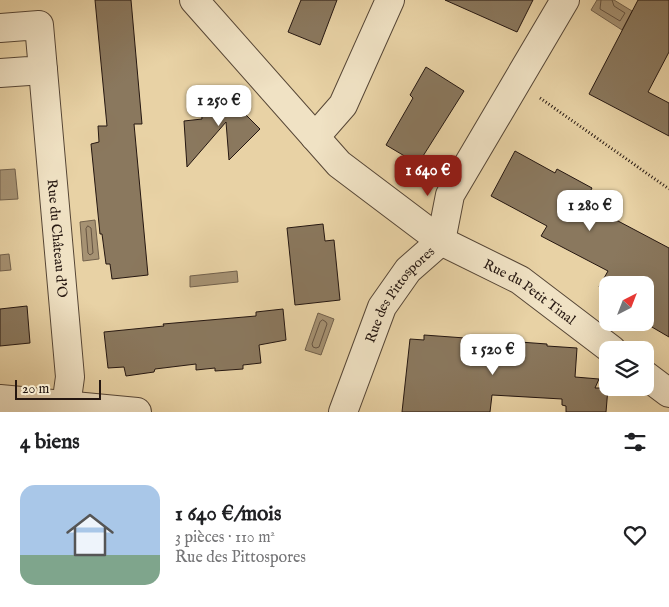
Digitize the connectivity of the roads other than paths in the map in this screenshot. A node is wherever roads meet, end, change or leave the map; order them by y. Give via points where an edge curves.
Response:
1 (194, 0) edge
2 (390, 0) edge
3 (565, 0) edge
4 (0, 28) edge
5 (43, 70) junction
6 (0, 73) edge
7 (315, 137) junction
8 (441, 241) junction
9 (600, 341) edge
10 (654, 382) edge
11 (669, 393) edge
12 (0, 399) edge
13 (66, 406) junction
14 (137, 412) edge
15 (343, 412) edge

1 - 7 street, Rue du Petit Tinal
2 - 7 street via 343,105
3 - 8 street, Rue des Pittospores via 450,195
4 - 5 street, Rue du Château d'O via 39,25
5 - 6 street
5 - 13 street, Rue du Château d'O via 70,377
7 - 8 street, Rue du Petit Tinal via 339,164
8 - 9 street, Rue du Petit Tinal via 520,280
8 - 15 street, Rue des Pittospores via 408,270 382,307
10 - 11 street
12 - 13 street
13 - 14 street

